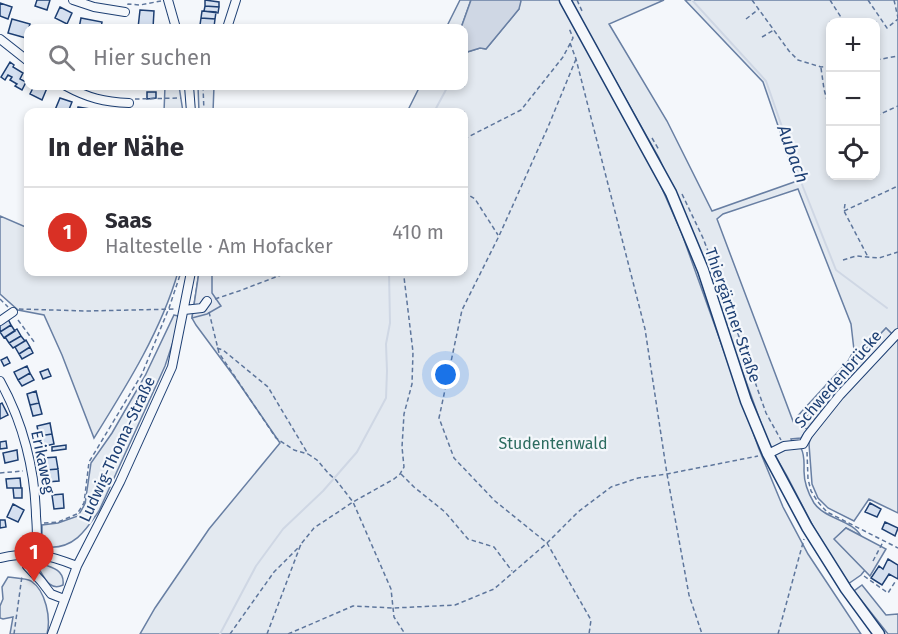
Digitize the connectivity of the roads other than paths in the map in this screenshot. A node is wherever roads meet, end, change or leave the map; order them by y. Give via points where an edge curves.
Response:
1 (73, 0) edge
2 (167, 0) edge
3 (236, 0) edge
4 (565, 0) edge
5 (125, 12) road end
6 (175, 24) edge
7 (228, 24) edge
8 (0, 39) edge
9 (24, 58) edge
10 (75, 90) edge
11 (189, 90) edge
12 (129, 103) road end
13 (191, 108) edge
14 (190, 276) edge
15 (207, 301) road end
16 (184, 310) junction
17 (13, 312) road end
18 (0, 321) edge
19 (898, 333) edge
20 (0, 381) edge
21 (768, 454) junction
22 (33, 554) junction
23 (0, 558) edge
24 (27, 566) junction
25 (77, 566) junction
26 (22, 576) road end
27 (64, 598) junction
28 (52, 634) edge
29 (879, 634) edge

1 - 5 street
2 - 6 street
3 - 7 street
4 - 21 main road, Thiergärtner Straße via 671,194 703,270 746,401
8 - 9 street
10 - 12 street via 92,98
11 - 13 street
14 - 16 street, Ludwig-Thoma-Straße
15 - 16 street via 202,308
16 - 25 street, Ludwig-Thoma-Straße via 172,367
17 - 18 street
19 - 21 street, Schwedenbrücke via 840,395 803,444 784,446
20 - 22 street, Erikaweg via 21,429 32,470 37,524
21 - 29 main road, Thiergärtner Straße via 807,527
22 - 23 street
22 - 24 street, Erikaweg
22 - 25 street
24 - 26 street, Erikaweg
24 - 27 street via 51,594
25 - 27 street, Ludwig-Thoma-Straße
27 - 28 street, Ludwig-Thoma-Straße

